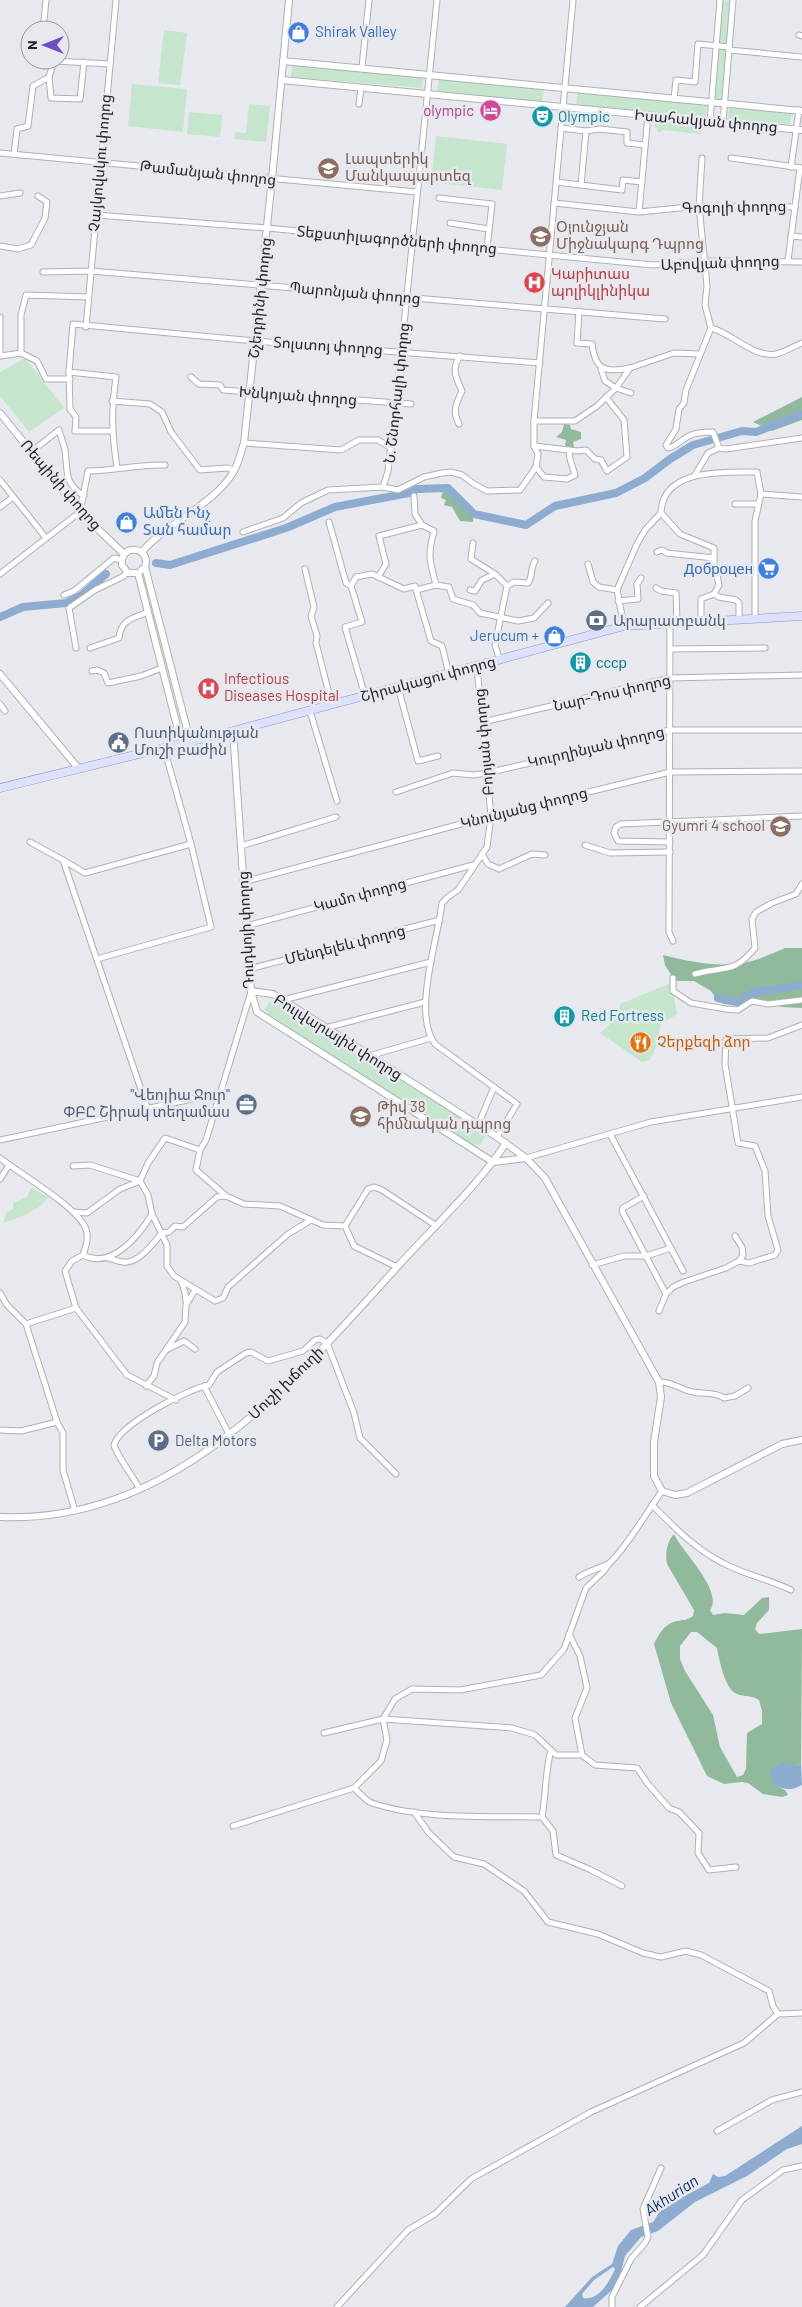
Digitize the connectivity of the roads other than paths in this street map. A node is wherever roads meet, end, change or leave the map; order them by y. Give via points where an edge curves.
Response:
1 (46, 0) edge
2 (116, 0) edge
3 (289, 0) edge
4 (369, 0) edge
5 (437, 0) edge
6 (573, 0) edge
7 (720, 0) edge
8 (732, 0) edge
9 (44, 20) edge
10 (717, 46) junction
11 (729, 49) junction
12 (802, 57) edge
13 (283, 60) junction
14 (84, 62) junction
15 (110, 64) junction
16 (362, 68) junction
17 (430, 75) junction
18 (49, 78) junction
19 (282, 80) junction
20 (361, 88) junction
21 (565, 88) junction
22 (428, 94) junction
23 (674, 99) junction
24 (712, 103) junction
25 (359, 104) dead end
26 (724, 104) junction
27 (563, 107) junction
28 (801, 111) edge
29 (648, 115) junction
30 (710, 121) junction
31 (723, 122) junction
32 (561, 128) junction
33 (799, 130) edge
34 (586, 131) junction
35 (645, 145) junction
36 (0, 153) edge
37 (14, 154) junction
38 (702, 158) dead end
39 (731, 158) dead end
40 (100, 162) junction
41 (791, 168) junction
42 (801, 168) edge
43 (272, 179) junction
44 (556, 182) junction
45 (642, 182) junction
46 (581, 185) junction
47 (417, 192) junction
48 (20, 193) dead end
49 (0, 196) edge
50 (38, 196) dead end
51 (439, 198) dead end
52 (554, 203) junction
53 (699, 206) junction
54 (795, 207) junction
55 (639, 212) junction
56 (96, 215) junction
57 (450, 223) dead end
58 (267, 228) junction
59 (489, 229) junction
60 (791, 236) junction
61 (802, 237) edge
62 (412, 241) junction
63 (0, 246) edge
64 (487, 248) junction
65 (549, 254) junction
66 (705, 262) junction
67 (788, 262) junction
68 (802, 262) edge
69 (90, 271) junction
70 (44, 272) dead end
71 (261, 284) junction
72 (88, 297) junction
73 (407, 298) junction
74 (544, 308) junction
75 (579, 311) junction
76 (0, 316) edge
77 (665, 320) dead end
78 (86, 326) junction
79 (711, 328) junction
80 (255, 341) junction
81 (802, 343) edge
82 (402, 352) junction
83 (20, 353) junction
84 (700, 354) junction
85 (0, 356) edge
86 (460, 356) junction
87 (540, 363) junction
88 (630, 368) junction
89 (601, 369) junction
90 (69, 372) junction
91 (191, 377) dead end
92 (70, 379) junction
93 (616, 388) junction
94 (250, 392) junction
95 (632, 393) dead end
96 (606, 398) junction
97 (112, 401) junction
98 (396, 403) junction
99 (411, 404) dead end
100 (0, 413) edge
101 (534, 421) junction
102 (459, 424) dead end
103 (112, 431) junction
104 (802, 438) edge
105 (716, 442) junction
106 (244, 444) junction
107 (534, 446) junction
108 (391, 448) junction
109 (569, 450) junction
110 (31, 452) junction
111 (165, 465) dead end
112 (536, 467) junction
113 (117, 468) junction
114 (234, 470) junction
115 (695, 475) junction
116 (0, 480) edge
117 (383, 487) junction
118 (761, 494) junction
119 (84, 496) junction
120 (414, 496) dead end
121 (13, 497) junction
122 (802, 497) edge
123 (735, 504) dead end
124 (758, 504) junction
125 (0, 507) edge
126 (80, 512) junction
127 (661, 513) junction
128 (329, 522) dead end
129 (422, 525) junction
130 (243, 532) dead end
131 (46, 538) junction
132 (473, 543) dead end
133 (142, 552) junction
134 (657, 552) dead end
135 (123, 557) junction
136 (714, 558) junction
137 (535, 561) dead end
138 (588, 564) dead end
139 (145, 567) junction
140 (305, 570) dead end
141 (126, 572) junction
142 (138, 573) junction
143 (0, 574) edge
144 (495, 574) junction
145 (378, 577) junction
146 (641, 578) dead end
147 (351, 586) junction
148 (436, 586) junction
149 (507, 586) junction
150 (656, 588) dead end
151 (416, 590) junction
152 (470, 590) dead end
153 (617, 590) junction
154 (714, 594) junction
155 (64, 595) dead end
156 (618, 601) junction
157 (548, 603) dead end
158 (148, 612) junction
159 (802, 616) edge
160 (500, 617) junction
161 (755, 618) junction
162 (739, 620) junction
163 (701, 621) junction
164 (674, 622) junction
165 (624, 626) junction
166 (76, 648) dead end
167 (90, 648) dead end
168 (765, 648) dead end
169 (670, 649) junction
170 (500, 660) junction
171 (477, 667) junction
172 (162, 668) junction
173 (92, 671) dead end
174 (0, 674) edge
175 (449, 674) junction
176 (802, 675) edge
177 (670, 678) junction
178 (175, 682) junction
179 (167, 684) junction
180 (398, 687) junction
181 (365, 696) junction
182 (0, 704) edge
183 (332, 705) junction
184 (5, 711) dead end
185 (310, 711) junction
186 (483, 722) junction
187 (670, 730) junction
188 (802, 730) edge
189 (233, 731) junction
190 (185, 742) junction
191 (164, 748) junction
192 (438, 756) dead end
193 (80, 769) junction
194 (802, 771) edge
195 (670, 772) junction
196 (487, 773) junction
197 (0, 788) edge
198 (396, 792) dead end
199 (337, 801) dead end
200 (491, 816) junction
201 (802, 816) edge
202 (336, 817) dead end
203 (670, 824) junction
204 (30, 842) dead end
205 (670, 842) junction
206 (192, 844) junction
207 (585, 845) dead end
208 (240, 846) junction
209 (670, 852) junction
210 (482, 854) junction
211 (545, 854) dead end
212 (62, 860) junction
213 (473, 865) junction
214 (251, 880) dead end
215 (802, 884) edge
216 (440, 920) junction
217 (246, 926) junction
218 (673, 941) dead end
219 (97, 959) junction
220 (431, 962) junction
221 (250, 969) junction
222 (695, 974) dead end
223 (674, 978) dead end
224 (251, 991) junction
225 (283, 1000) junction
226 (802, 1000) edge
227 (425, 1002) junction
228 (802, 1025) edge
229 (325, 1028) junction
230 (431, 1038) junction
231 (368, 1056) junction
232 (494, 1088) junction
233 (220, 1093) junction
234 (802, 1097) edge
235 (731, 1108) junction
236 (148, 1110) junction
237 (478, 1125) junction
238 (610, 1134) junction
239 (497, 1137) junction
240 (0, 1140) edge
241 (506, 1143) junction
242 (200, 1150) junction
243 (0, 1158) edge
244 (526, 1158) junction
245 (494, 1162) junction
246 (9, 1166) junction
247 (73, 1166) dead end
248 (0, 1179) edge
249 (140, 1181) junction
250 (226, 1196) junction
251 (644, 1196) junction
252 (73, 1212) junction
253 (152, 1214) junction
254 (311, 1220) junction
255 (345, 1226) junction
256 (435, 1226) junction
257 (162, 1234) junction
258 (735, 1236) dead end
259 (671, 1248) junction
260 (83, 1255) junction
261 (646, 1256) junction
262 (108, 1258) junction
263 (739, 1261) junction
264 (592, 1265) junction
265 (397, 1267) junction
266 (683, 1271) dead end
267 (180, 1281) junction
268 (195, 1290) junction
269 (0, 1293) edge
270 (666, 1294) junction
271 (186, 1305) junction
272 (76, 1308) junction
273 (659, 1311) dead end
274 (26, 1324) junction
275 (181, 1327) junction
276 (187, 1343) junction
277 (327, 1343) junction
278 (195, 1349) dead end
279 (168, 1350) junction
280 (659, 1382) junction
281 (146, 1386) junction
282 (204, 1386) junction
283 (748, 1388) dead end
284 (176, 1400) junction
285 (57, 1422) junction
286 (0, 1430) edge
287 (230, 1436) junction
288 (802, 1440) edge
289 (396, 1474) dead end
290 (139, 1488) junction
291 (662, 1491) junction
292 (652, 1505) junction
293 (76, 1511) junction
294 (0, 1517) edge
295 (609, 1564) junction
296 (579, 1577) dead end
297 (791, 1590) dead end
298 (569, 1634) junction
299 (383, 1719) junction
300 (324, 1733) dead end
301 (551, 1750) junction
302 (582, 1755) junction
303 (354, 1788) junction
304 (414, 1812) junction
305 (542, 1817) junction
306 (232, 1826) dead end
307 (736, 1868) dead end
308 (622, 1886) dead end
309 (802, 2013) edge
310 (778, 2014) junction
311 (802, 2092) edge
312 (717, 2131) dead end
313 (802, 2166) edge
314 (661, 2168) dead end
315 (337, 2307) edge
316 (612, 2307) edge
317 (640, 2307) edge

1 - 9 street
2 - 15 street, Չայկովսկու փողոց
3 - 13 street, Շչեդրինի փողոց
4 - 16 street
5 - 17 street, Ն. Շնորհալի փողոց
6 - 21 street
7 - 10 street
8 - 11 street
10 - 11 street
10 - 23 street via 698,44 695,82 676,80
10 - 24 street
11 - 12 street
11 - 26 street
13 - 16 street, Իսահակյան փողոց
13 - 19 street, Շչեդրինի փողոց
14 - 15 street
14 - 18 street via 54,61
14 - 18 street via 80,99 51,98
15 - 40 street, Չայկովսկու փողոց
16 - 17 street, Իսահակյան փողոց
17 - 21 street, Իսահակյան փողոց
17 - 22 street, Ն. Շնորհալի փողոց
18 - 37 street via 33,86 30,120 28,126 17,128
19 - 20 street, Իսահակյան փողոց
19 - 43 street, Շչեդրինի փողոց
20 - 22 street, Իսահակյան փողոց
20 - 25 street
21 - 23 street, Իսահակյան փողոց
21 - 27 street
22 - 27 street, Իսահակյան փողոց
22 - 47 street, Ն. Շնորհալի փողոց
23 - 24 street, Իսահակյան փողոց
24 - 26 street, Իսահակյան փողոց
24 - 30 street
26 - 28 street, Իսահակյան փողոց
26 - 31 street
27 - 29 street, Իսահակյան փողոց
27 - 32 street
28 - 33 street
29 - 30 street, Իսահակյան փողոց
29 - 35 street
30 - 31 street, Իսահակյան փողոց
31 - 33 street, Իսահակյան փողոց
32 - 34 street
32 - 44 street
33 - 41 street
34 - 35 street via 627,132 627,143
34 - 46 street
35 - 45 street
36 - 37 street, Թամանյան փողոց
37 - 40 street, Թամանյան փողոց
38 - 53 street
39 - 41 street
40 - 43 street, Թամանյան փողոց
40 - 56 street, Չայկովսկու փողոց
41 - 42 street
42 - 54 street
43 - 47 street, Թամանյան փողոց
43 - 58 street, Շչեդրինի փողոց
44 - 46 street
44 - 52 street
45 - 46 street via 623,180 622,190
45 - 55 street
47 - 62 street, Ն. Շնորհալի փողոց
48 - 49 street
50 - 63 street via 47,202 45,218 32,246 18,249
51 - 59 street via 492,204
52 - 55 street, Գոգոլի փողոց
52 - 65 street
53 - 54 street, Գոգոլի փողոց
53 - 55 street, Գոգոլի փողոց
53 - 66 street
54 - 60 street
56 - 58 street, Տեքստիլագործների փողոց
56 - 69 street, Չայկովսկու փողոց
57 - 59 street
58 - 62 street, Տեքստիլագործների փողոց
58 - 71 street, Շչեդրինի փողոց
59 - 64 street
60 - 61 street
60 - 67 street
62 - 64 street, Տեքստիլագործների փողոց
62 - 73 street, Ն. Շնորհալի փողոց
64 - 65 street, Տեքստիլագործների փողոց
65 - 66 street, Աբովյան փողոց via 653,265
65 - 74 street
66 - 67 street, Աբովյան փողոց
66 - 79 street via 705,305
67 - 68 street, Աբովյան փողոց
69 - 70 street, Պարոնյան փողոց
69 - 71 street, Պարոնյան փողոց
69 - 72 street, Չայկովսկու փողոց
71 - 73 street, Պարոնյան փողոց
71 - 80 street, Շչեդրինի փողոց
72 - 78 street, Չայկովսկու փողոց
72 - 83 street via 26,295 20,315
73 - 74 street, Պարոնյան փողոց
73 - 82 street, Ն. Շնորհալի փողոց
74 - 75 street, Պարոնյան փողոց
74 - 87 street
75 - 77 street, Պարոնյան փողոց
75 - 89 street via 577,343 592,344
76 - 85 street
78 - 80 street, Տոլստոյ փողոց
78 - 90 street via 73,324
79 - 81 street via 769,354 778,354
79 - 84 street
80 - 82 street, Տոլստոյ փողոց
80 - 94 street, Շչեդրինի փողոց
82 - 86 street, Տոլստոյ փողոց
82 - 98 street, Ն. Շնորհալի փողոց
83 - 85 street
83 - 92 street via 37,360 46,379
84 - 88 street via 674,353
84 - 105 street via 684,403 679,409 676,430 666,445 672,448 690,435 713,432
86 - 87 street, Տոլստոյ փողոց
86 - 102 street via 454,364 454,374 462,391 454,407
87 - 101 street
88 - 89 street
88 - 93 street
89 - 93 street via 605,381
90 - 92 street
90 - 97 street via 116,377
91 - 94 street, Խնկոյան փողոց via 199,384
92 - 103 street via 70,409 76,417 75,431
93 - 95 street
93 - 96 street
94 - 98 street, Խնկոյան փողոց
94 - 106 street, Շչեդրինի փողոց
96 - 101 street via 575,421
96 - 109 street via 624,420 627,458 606,471 601,460 586,450
97 - 103 street
97 - 114 street via 150,404 162,412 171,432 200,470
98 - 99 street, Խնկոյան փողոց
98 - 108 street, Ն. Շնորհալի փողոց
100 - 110 street, Ռեպինի փողոց
101 - 107 street
103 - 113 street
104 - 105 street via 726,449
105 - 115 street
106 - 108 street via 341,450 359,440 378,440
106 - 114 street, Շչեդրինի փողոց
107 - 109 street
107 - 112 street via 538,454
108 - 117 street, Ն. Շնորհալի փողոց
109 - 112 street via 575,475 567,479 544,476
110 - 119 street via 59,430 65,451 65,471 74,490
110 - 126 street, Ռեպինի փողոց
111 - 113 street
112 - 117 street via 520,490 487,491 451,472 424,477 398,490
113 - 119 street via 88,470
114 - 133 street, Շչեդրինի փողոց via 209,498
115 - 118 street via 757,472
115 - 127 street via 674,485 661,503
116 - 121 street
117 - 130 street via 328,490 301,503 283,518
118 - 122 street
118 - 124 street
119 - 126 street
120 - 129 street via 415,514
121 - 125 street
121 - 131 street
123 - 124 street
124 - 161 street
126 - 131 street
126 - 135 street, Ռեպինի փողոց
127 - 136 street via 680,534 714,548
127 - 153 street via 645,530
128 - 147 street via 346,583
129 - 145 street via 378,536 386,564
129 - 148 street via 434,531 428,550
131 - 143 street
132 - 144 street via 471,559
133 - 135 street via 132,549
133 - 139 street via 146,559
134 - 136 street via 662,550
135 - 141 street via 122,565
135 - 155 street via 114,558 74,591
136 - 154 street via 719,585
137 - 149 street via 528,583 514,582
138 - 153 street via 591,583
139 - 142 street
139 - 178 street
140 - 183 street via 314,607 311,616 316,643
141 - 142 street
141 - 166 street via 69,608
142 - 158 street
144 - 149 street
144 - 152 street via 482,580 475,592
145 - 147 street via 372,574 356,577
145 - 151 street via 404,589 415,586
146 - 156 street via 637,584 638,599
147 - 181 street via 362,622 345,627
148 - 151 street
148 - 160 street via 449,587 453,599 473,605 480,613
149 - 160 street
150 - 164 street via 676,593
151 - 175 street via 431,641 442,646
153 - 156 street
154 - 162 street via 736,600
154 - 163 street via 701,599
156 - 165 street
157 - 160 street via 531,619 518,621
158 - 167 street via 125,622 120,627 119,638
158 - 172 street
159 - 161 main road, Շիրակացու փողոց
160 - 170 street via 495,645
161 - 162 main road, Շիրակացու փողոց
162 - 163 main road, Շիրակացու փողոց
163 - 164 main road, Շիրակացու փողոց
164 - 165 main road, Շիրակացու փողոց
164 - 169 street
165 - 170 main road, Շիրակացու փողոց
168 - 169 street
169 - 177 street
170 - 171 main road, Շիրակացու փողոց
171 - 175 main road, Շիրակացու փողոց
171 - 186 street, Բորյան փողոց
172 - 173 street via 108,683 104,673
172 - 179 street
174 - 193 street
175 - 180 main road, Շիրակացու փողոց
176 - 177 street, Նար-Դոս փողոց
177 - 186 street, Նար-Դոս փողոց
177 - 187 street
178 - 179 street
178 - 190 street via 188,733
179 - 190 street via 179,734
180 - 181 main road, Շիրակացու փողոց
180 - 192 street via 418,761
181 - 183 main road, Շիրակացու փողոց
182 - 184 street
183 - 185 main road, Շիրակացու փողոց
185 - 189 main road, Շիրակացու փողոց
185 - 199 street
186 - 196 street, Բորյան փողոց
187 - 188 street, Կուրղինյան փողոց
187 - 195 street
187 - 196 street, Կուրղինյան փողոց
189 - 190 main road, Շիրակացու փողոց
189 - 208 street, Դուդկոյի փողոց
190 - 191 main road, Շիրակացու փողոց
191 - 193 main road, Շիրակացու փողոց
191 - 206 street
193 - 197 main road, Շիրակացու փողոց
194 - 195 street, Կնունյանց փողոց
195 - 200 street, Կնունյանց փողոց
195 - 203 street
196 - 198 street, Կուրղինյան փողոց via 453,773
196 - 200 street, Բորյան փողոց
200 - 210 street, Բորյան փողոց via 487,847
200 - 214 street, Կնունյանց փողոց
201 - 203 street
202 - 208 street
203 - 205 street
203 - 205 street via 621,824 614,833 618,841
204 - 212 street
205 - 209 street
206 - 212 street via 85,873
206 - 219 street via 211,928
207 - 209 street via 610,853
208 - 217 street, Դուդկոյի փողոց
209 - 218 street via 670,932
210 - 211 street via 488,864 499,869 532,854
210 - 213 street, Բորյան փողոց
212 - 219 street
213 - 216 street, Բորյան փողոց via 458,890 442,903
213 - 217 street, Կամո փողոց
215 - 222 street via 796,894 756,912 752,919 755,948 734,968
216 - 220 street, Բորյան փողոց
216 - 221 street, Մենդելեև փողոց
217 - 221 street, Դուդկոյի փողոց
219 - 236 street
220 - 225 street
220 - 227 street, Բորյան փողոց
221 - 224 street, Դուդկոյի փողոց
223 - 226 street via 674,991 692,1003 726,1009 738,1010 752,1002 768,1004
224 - 225 street, Բուլվարային փողոց via 273,994
224 - 233 street, Դուդկոյի փողոց
224 - 245 street, Բուլվարային փողոց via 257,1012
225 - 229 street, Բուլվարային փողոց
227 - 229 street
227 - 230 street, Բորյան փողոց
228 - 235 street via 768,1038 726,1039 724,1064
229 - 231 street, Բուլվարային փողոց
230 - 231 street
230 - 232 street
231 - 237 street, Բուլվարային փողոց
232 - 237 street
232 - 239 street via 517,1104
233 - 236 street
233 - 242 street, Դուդկոյի փողոց
234 - 235 street
235 - 238 street via 651,1122
235 - 263 street via 738,1143 756,1146 765,1171 768,1216 778,1250 775,1255 760,1260
236 - 240 street
237 - 239 street, Բուլվարային փողոց
238 - 244 street
238 - 251 street
239 - 241 street, Բուլվարային փողոց
241 - 244 street, Բուլվարային փողոց
241 - 245 street, Մուշի խճուղի
242 - 249 street via 165,1138
242 - 250 street via 196,1170
243 - 246 street
244 - 245 street
244 - 264 street, Բուլվարային փողոց via 545,1178
245 - 256 street, Մուշի խճուղի
246 - 248 street
246 - 252 street
247 - 249 street via 90,1166
249 - 252 street via 120,1189 88,1213
249 - 253 street via 148,1195
250 - 254 street via 244,1204 280,1206
250 - 257 street via 217,1197 183,1227 175,1226
251 - 259 street
251 - 261 street via 622,1211
252 - 260 street via 86,1228 88,1239
253 - 257 street
253 - 262 street via 140,1233
254 - 255 street via 323,1225
254 - 268 street via 288,1234 228,1287 219,1301
255 - 256 street via 368,1188 374,1187
255 - 265 street via 354,1246
256 - 265 street, Մուշի խճուղի
257 - 262 street via 135,1259 125,1263
257 - 267 street via 167,1245 167,1266
258 - 263 street via 742,1247 743,1255
259 - 261 street
259 - 266 street
260 - 262 street via 100,1260
260 - 272 street via 72,1261 65,1271
261 - 264 street via 624,1256
261 - 270 street
263 - 270 street via 673,1286
264 - 280 street, Բուլվարային փողոց
265 - 277 street, Մուշի խճուղի
267 - 268 street
267 - 271 street
268 - 271 street
269 - 274 street
270 - 273 street
271 - 275 street via 185,1322
272 - 274 street
272 - 281 street via 127,1375
274 - 285 street
275 - 276 street
275 - 279 street
276 - 278 street
276 - 279 street via 180,1342
277 - 282 street via 315,1340 303,1351 268,1361 251,1352 246,1353 217,1372 209,1385
277 - 287 street, Մուշի խճուղի via 271,1401
277 - 289 street via 354,1413 360,1438
279 - 281 street via 157,1363 154,1376
280 - 283 street via 692,1392 719,1394 724,1398
280 - 291 street, Բուլվարային փողոց via 661,1396 654,1442 654,1476
281 - 284 street
282 - 284 street
282 - 287 street
284 - 290 street via 140,1418 116,1439 116,1451
285 - 286 street via 21,1431
285 - 293 street via 63,1434 63,1470
287 - 290 street, Մուշի խճուղի
288 - 291 street via 782,1444 687,1493 675,1495
290 - 293 street, Մուշի խճուղի
291 - 292 street
292 - 295 street
292 - 297 street via 696,1547 723,1564
293 - 294 street, Մուշի խճուղի via 22,1518
295 - 296 street
295 - 298 street via 586,1588
298 - 299 street via 564,1649 541,1675 460,1690 412,1690 395,1699
298 - 302 street via 580,1656 587,1688 575,1718
299 - 300 street
299 - 301 street via 512,1728 535,1736
299 - 303 street via 387,1740 381,1762
301 - 302 street via 556,1755
301 - 305 street via 546,1767
302 - 307 street via 595,1765 637,1768 669,1808 679,1812 700,1833 698,1853 709,1870
303 - 304 street via 370,1803
303 - 306 street
304 - 305 street
304 - 310 street via 454,1857 484,1864 524,1891 548,1922 598,1934 661,1957 686,1951 702,1955 769,1991
305 - 308 street via 553,1831 556,1856
309 - 310 street
310 - 315 street via 744,2043 591,2112 471,2179 435,2214 408,2230
311 - 312 street via 772,2100
313 - 317 street via 782,2170 742,2200 703,2255
314 - 316 street via 642,2209 648,2237 646,2243 631,2259 612,2297

